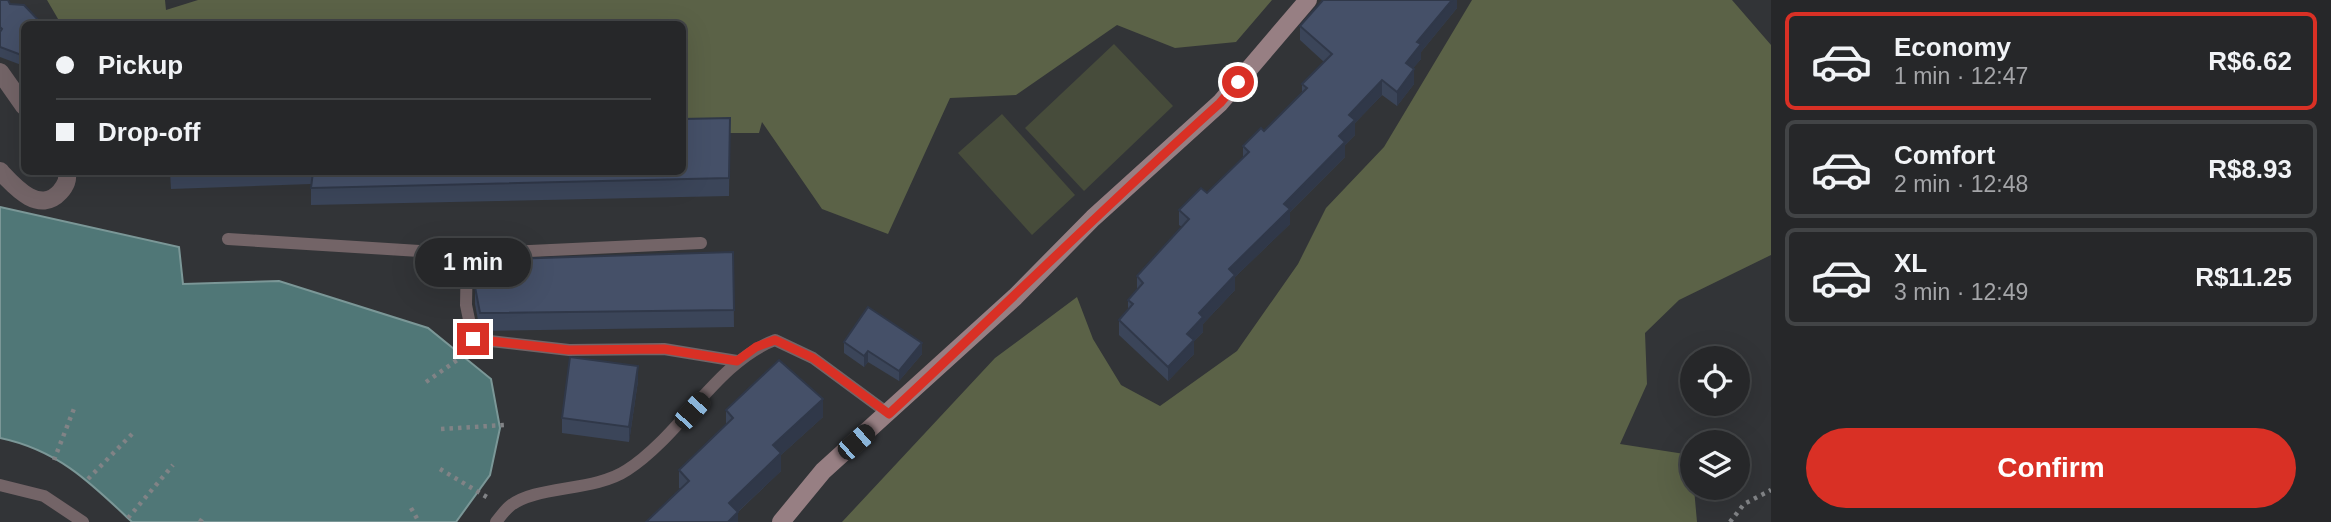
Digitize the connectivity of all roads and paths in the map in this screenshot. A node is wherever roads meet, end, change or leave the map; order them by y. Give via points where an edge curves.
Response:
1 (1308, 0) edge
2 (0, 72) edge
3 (21, 102) edge
4 (0, 171) edge
5 (67, 175) edge
6 (228, 239) dead end
7 (701, 243) dead end
8 (467, 254) junction
9 (463, 356) dead end
10 (737, 361) junction
11 (426, 382) dead end
12 (75, 406) dead end
13 (889, 414) junction
14 (505, 425) dead end
15 (441, 429) dead end
16 (132, 433) dead end
17 (54, 460) dead end
18 (173, 465) dead end
19 (440, 469) dead end
20 (88, 479) dead end
21 (0, 485) edge
22 (1771, 490) edge
23 (491, 500) dead end
24 (411, 508) dead end
25 (128, 519) dead end
26 (83, 522) edge
27 (419, 522) edge
28 (496, 522) edge
29 (781, 522) edge
30 (1730, 522) edge

1 - 13 street via 1220,103
2 - 3 street
4 - 5 street via 21,194 40,201 56,196
6 - 8 lane
7 - 8 lane
8 - 10 lane via 466,305 473,339 569,350 664,349
9 - 11 path
10 - 13 lane via 775,340 813,358
10 - 28 lane via 664,441 625,471 581,488 538,494 511,505
12 - 17 path
13 - 29 street via 823,471
14 - 15 path
16 - 20 path
18 - 25 path
19 - 23 path
21 - 26 lane via 44,496
22 - 30 path via 1744,505
24 - 27 path

